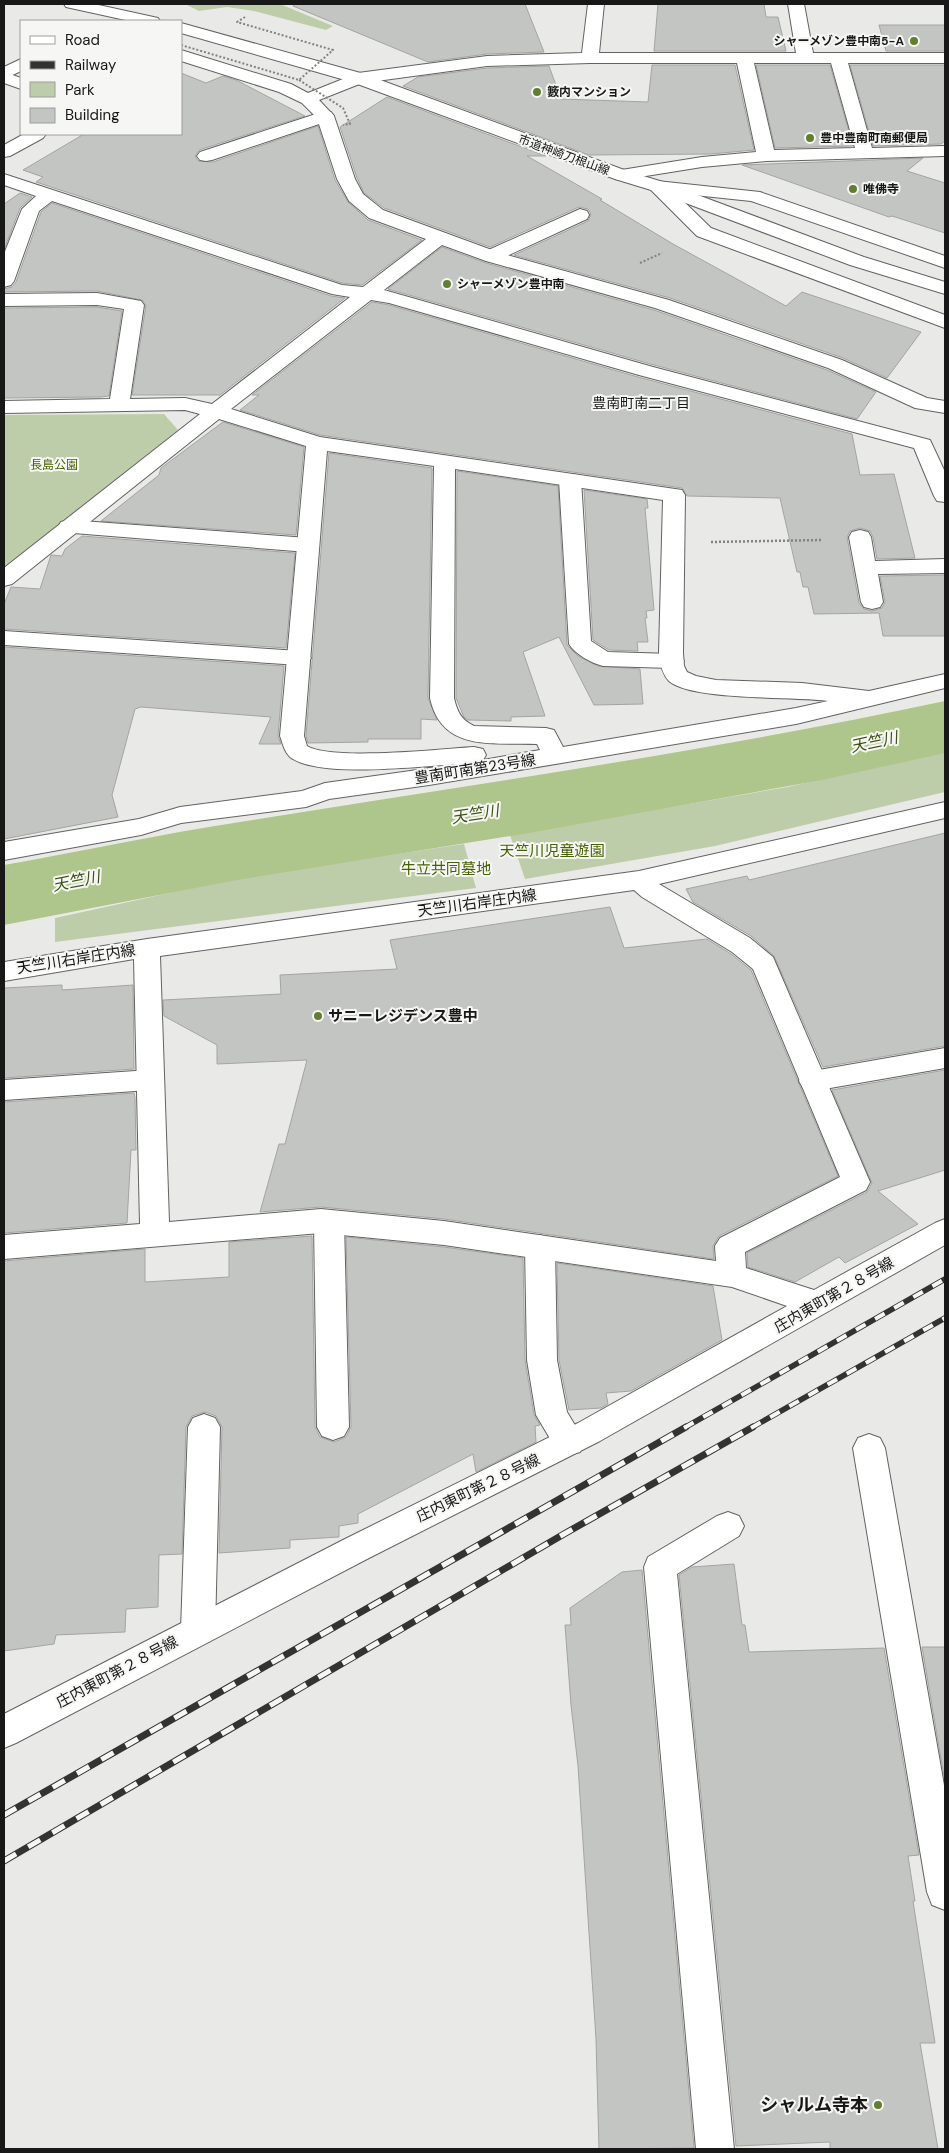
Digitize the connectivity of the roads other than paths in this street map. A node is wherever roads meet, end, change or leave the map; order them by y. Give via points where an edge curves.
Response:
1 (72, 4) edge
2 (596, 4) edge
3 (796, 4) edge
4 (147, 20) edge
5 (182, 28) edge
6 (182, 55) edge
7 (590, 58) junction
8 (805, 58) junction
9 (838, 58) junction
10 (945, 58) edge
11 (745, 59) junction
12 (20, 65) edge
13 (4, 76) edge
14 (358, 78) junction
15 (20, 84) edge
16 (308, 99) junction
17 (325, 116) junction
18 (35, 135) edge
19 (945, 151) edge
20 (4, 152) edge
21 (865, 154) junction
22 (206, 156) dead end
23 (766, 156) junction
24 (620, 175) junction
25 (4, 180) edge
26 (657, 186) junction
27 (4, 194) edge
28 (48, 195) junction
29 (580, 215) dead end
30 (439, 238) junction
31 (491, 256) junction
32 (945, 262) edge
33 (5, 273) edge
34 (945, 288) edge
35 (366, 294) junction
36 (4, 300) edge
37 (945, 322) edge
38 (922, 404) junction
39 (119, 405) junction
40 (4, 407) edge
41 (945, 407) edge
42 (216, 411) junction
43 (317, 443) junction
44 (924, 444) junction
45 (445, 461) junction
46 (570, 480) junction
47 (945, 496) edge
48 (69, 528) junction
49 (860, 538) road end
50 (308, 545) junction
51 (945, 566) edge
52 (866, 568) junction
53 (4, 579) edge
54 (872, 602) dead end
55 (4, 638) edge
56 (299, 658) junction
57 (672, 673) junction
58 (945, 681) edge
59 (869, 699) junction
60 (555, 756) junction
61 (525, 761) junction
62 (945, 810) edge
63 (4, 851) edge
64 (640, 880) junction
65 (147, 948) junction
66 (4, 971) edge
67 (945, 1058) edge
68 (150, 1080) junction
69 (813, 1080) junction
70 (4, 1090) edge
71 (329, 1222) junction
72 (945, 1231) edge
73 (155, 1236) junction
74 (4, 1247) edge
75 (540, 1247) junction
76 (732, 1275) junction
77 (818, 1304) junction
78 (204, 1427) dead end
79 (332, 1427) dead end
80 (569, 1442) junction
81 (869, 1448) dead end
82 (728, 1526) dead end
83 (198, 1630) junction
84 (4, 1732) edge
85 (945, 1892) edge
86 (714, 2149) edge

1 - 4 street
2 - 7 street
3 - 8 street
5 - 14 street, 市道神崎刀根山線
6 - 16 street via 285,88
7 - 11 street
7 - 14 street via 487,61
8 - 9 street
8 - 11 street
9 - 10 street
9 - 21 street
11 - 23 street
12 - 13 street
13 - 15 street
14 - 16 street
14 - 24 street, 市道神崎刀根山線
16 - 17 street
17 - 22 street
17 - 30 street via 355,196 376,214
18 - 20 street
19 - 21 street
21 - 23 street
23 - 24 street
24 - 26 street, 市道神崎刀根山線
25 - 28 street
26 - 32 street via 754,196
26 - 34 street, 市道神崎刀根山線 via 857,261
26 - 37 street via 704,232
27 - 28 street
28 - 33 street via 31,209
28 - 35 street via 339,290
29 - 31 street
30 - 31 street
30 - 35 street
31 - 38 street via 671,307 835,364
35 - 42 street
35 - 44 street via 392,297 646,371
36 - 39 street via 97,299 134,305
38 - 41 street
38 - 44 street
39 - 40 street
39 - 42 street via 185,404
42 - 43 street
42 - 48 street
43 - 45 street
43 - 50 street
44 - 47 street
45 - 46 street
45 - 60 street via 444,710 462,732 546,736
46 - 57 street via 580,644 603,659
46 - 57 street via 674,495
48 - 50 street
48 - 53 street
49 - 52 street
50 - 56 street
51 - 52 street
52 - 54 street
55 - 56 street
56 - 61 street via 292,736 300,753 311,758 342,762 482,755
57 - 59 street via 702,686 794,690
58 - 59 street, 豊南町南第23号線
59 - 60 street, 豊南町南第23号線 via 820,712 673,731
60 - 61 street, 豊南町南第23号線
61 - 63 street, 豊南町南第23号線 via 325,791 306,799 180,815 142,827
62 - 64 street, 天竺川右岸庄内線
64 - 65 street, 天竺川右岸庄内線
64 - 69 street via 651,891 740,945 764,964
65 - 66 street, 天竺川右岸庄内線
65 - 68 street
67 - 69 street
68 - 70 street
68 - 73 street
69 - 76 street via 856,1182 730,1246
71 - 73 street
71 - 75 street via 444,1233
71 - 79 street
72 - 77 street, 庄内東町第２８号線
73 - 74 street
75 - 76 street
75 - 80 street via 542,1360 552,1415
76 - 77 street
77 - 80 street, 庄内東町第２８号線
78 - 83 street
80 - 83 street, 庄内東町第２８号線
81 - 85 street
82 - 86 street via 660,1567
83 - 84 street, 庄内東町第２８号線

